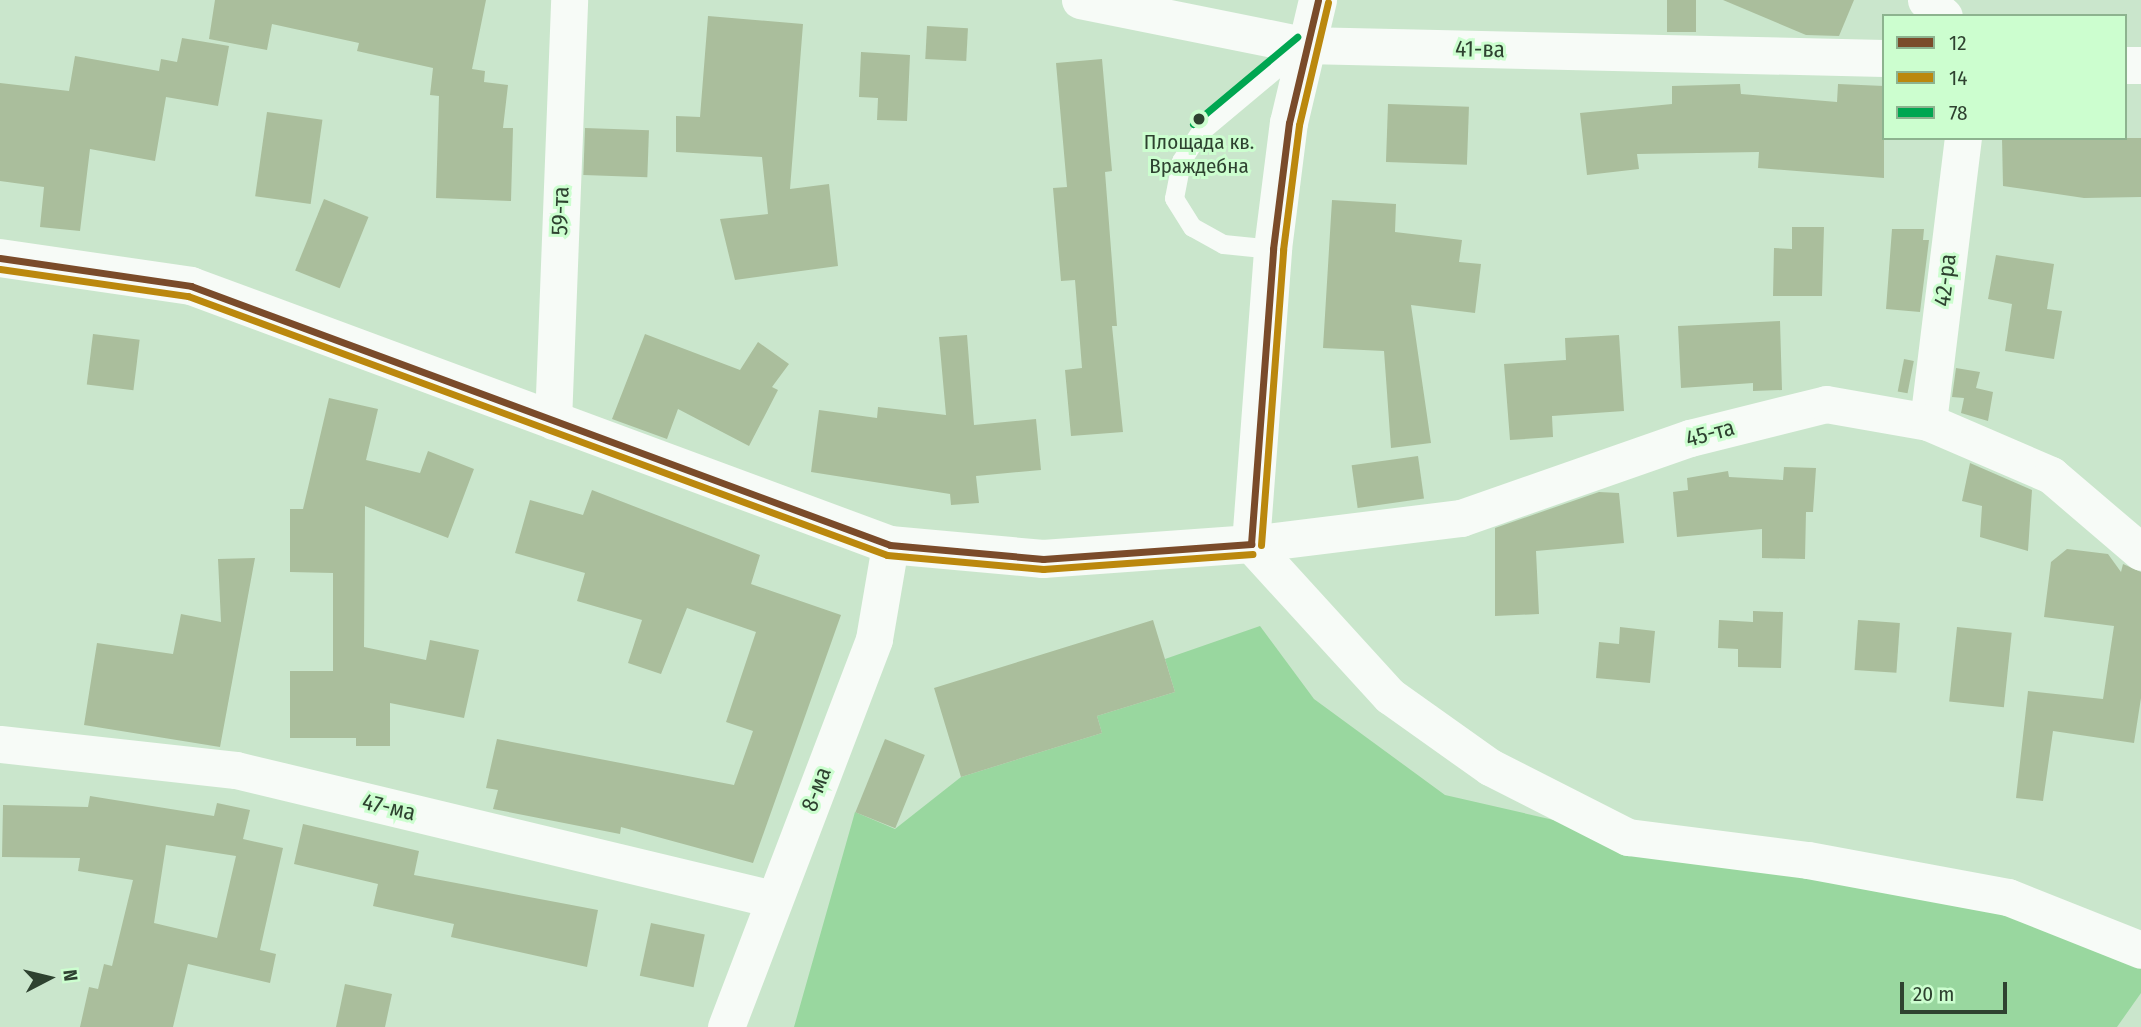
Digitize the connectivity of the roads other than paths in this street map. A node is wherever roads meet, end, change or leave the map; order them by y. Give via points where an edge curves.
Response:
1 (569, 0) edge
2 (1080, 0) edge
3 (1318, 0) edge
4 (1926, 0) edge
5 (1942, 14) edge
6 (1304, 45) junction
7 (1882, 58) edge
8 (1244, 92) junction
9 (1289, 123) junction
10 (1963, 140) edge
11 (1273, 249) junction
12 (0, 258) edge
13 (553, 422) junction
14 (1928, 422) junction
15 (1251, 544) junction
16 (890, 545) junction
17 (2141, 552) edge
18 (0, 744) edge
19 (773, 899) junction
20 (2141, 950) edge
21 (727, 1027) edge

1 - 13 street, 59-та
2 - 6 street, 41-ва
3 - 6 street
4 - 5 street
6 - 7 street, 41-ва
6 - 8 lane
6 - 9 street
8 - 9 lane via 1268,89 1282,98
8 - 11 lane via 1200,132 1181,161 1174,198 1192,227 1213,238
9 - 11 street
10 - 14 street, 42-ра
11 - 15 street
12 - 13 street via 191,286
13 - 16 street
14 - 15 street, 45-та via 1826,404 1690,438 1461,518
14 - 17 street, 45-та via 2052,475
15 - 16 street via 1043,559
15 - 20 street via 1390,696 1490,767 1628,837 1808,860 2008,898
16 - 19 street, 8-ма via 874,639
18 - 19 street, 47-ма via 236,770
19 - 21 street, 8-ма

